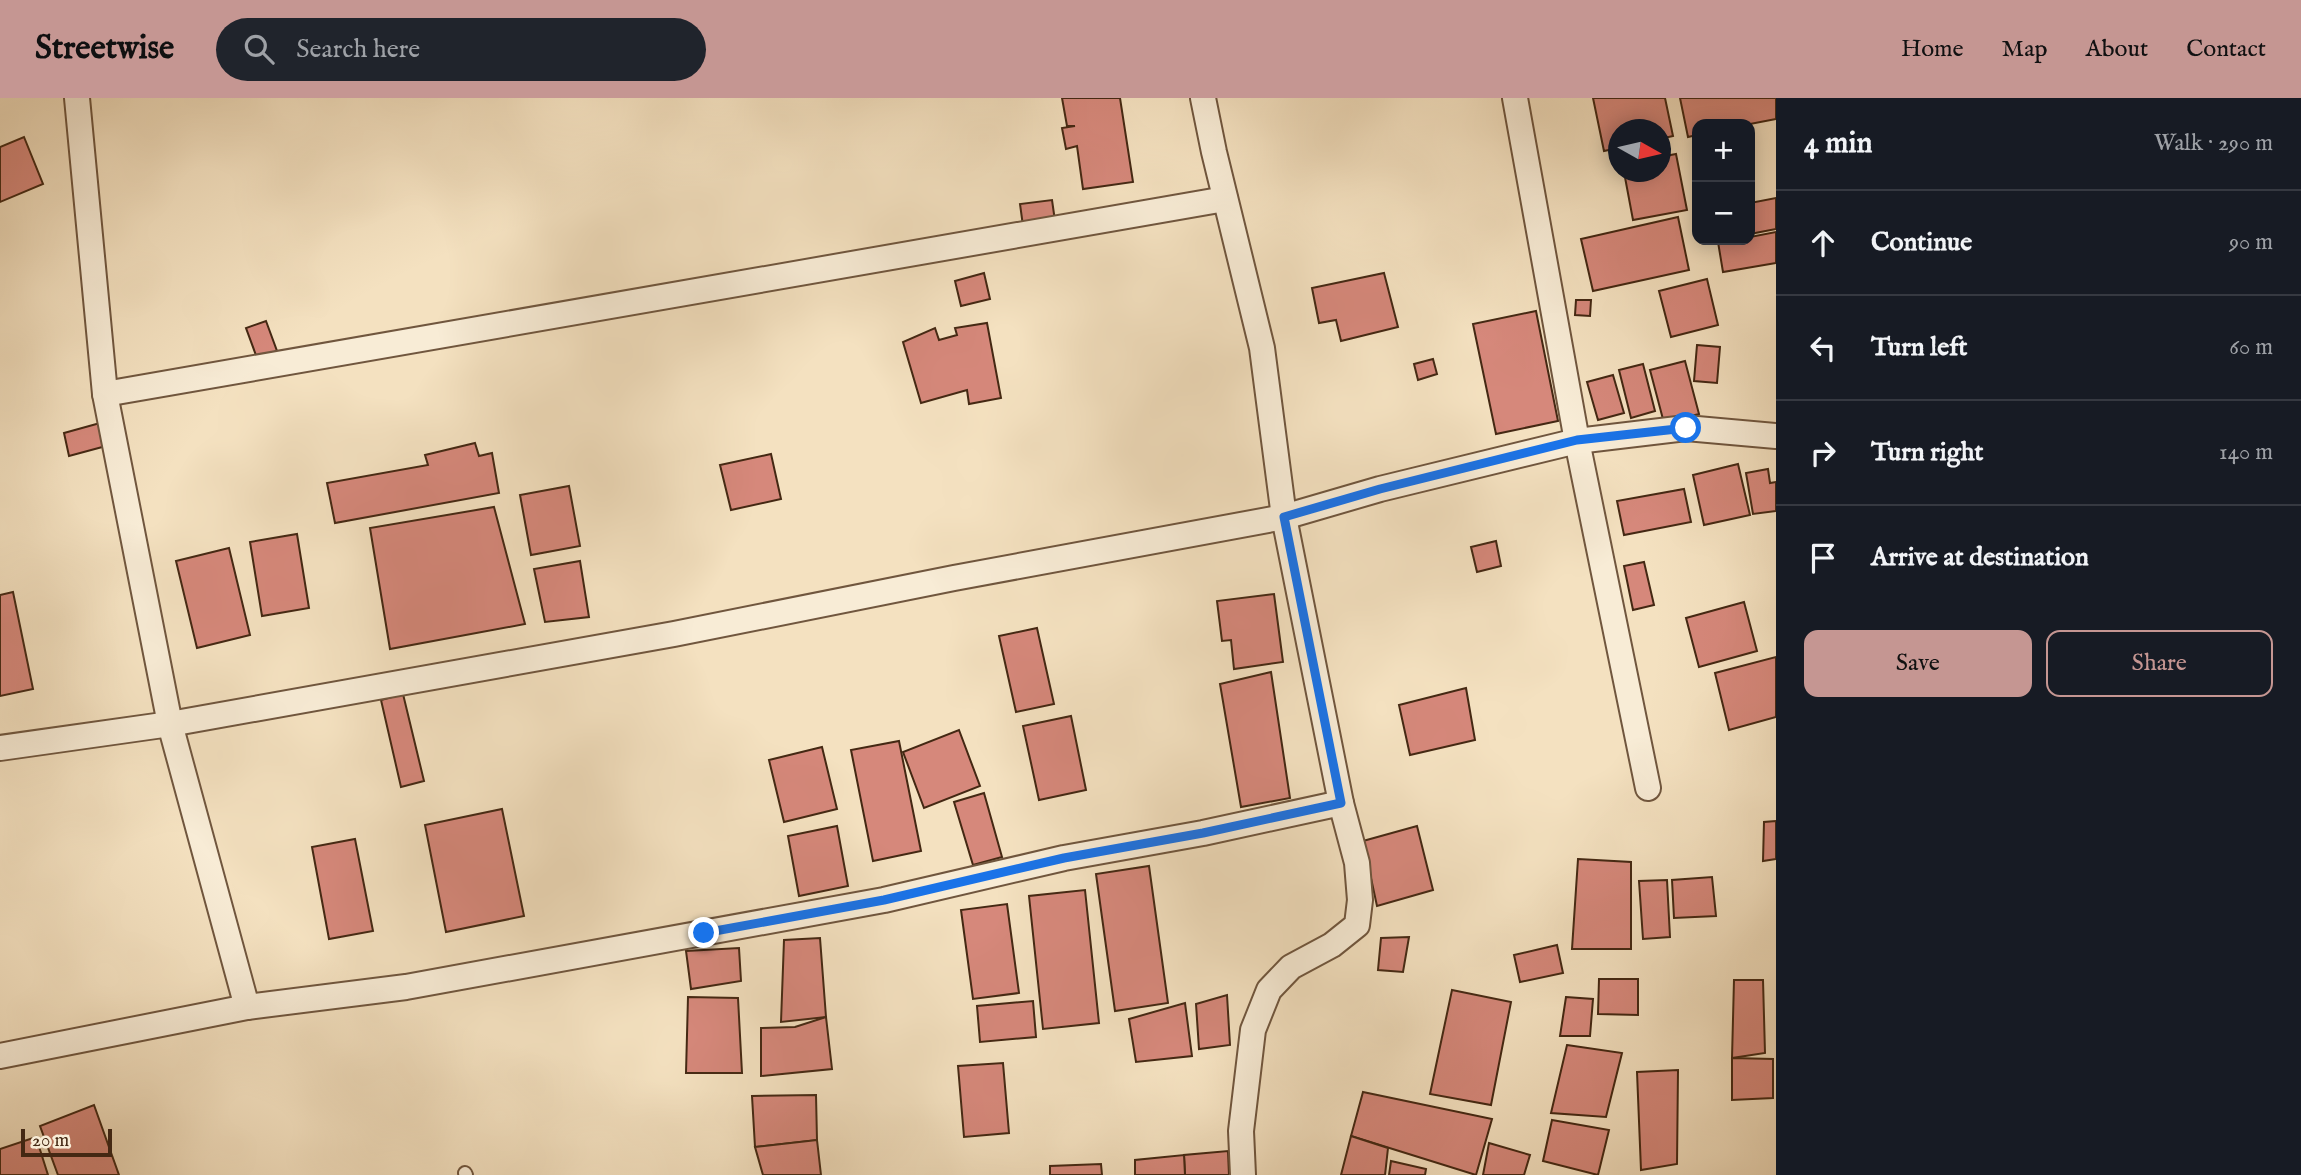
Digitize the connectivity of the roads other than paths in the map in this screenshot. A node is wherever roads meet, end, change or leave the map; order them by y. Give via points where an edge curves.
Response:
1 (77, 98) edge
2 (1203, 98) edge
3 (1515, 98) edge
4 (1225, 199) junction
5 (105, 394) junction
6 (1776, 436) edge
7 (1577, 440) junction
8 (1284, 517) junction
9 (170, 724) junction
10 (0, 748) edge
11 (1648, 788) dead end
12 (1341, 803) junction
13 (247, 1007) junction
14 (0, 1056) edge
15 (1243, 1175) edge

1 - 5 street
2 - 4 street
3 - 7 street
4 - 5 street
4 - 8 street via 1262,348
5 - 9 street
6 - 7 street via 1686,428
7 - 8 street
7 - 11 street
8 - 9 street via 674,634
8 - 12 street
9 - 10 street
9 - 13 street
12 - 13 street via 1064,858 884,900 406,987
12 - 15 street via 1357,863 1357,925 1291,967 1269,990 1253,1030 1241,1130
13 - 14 street

